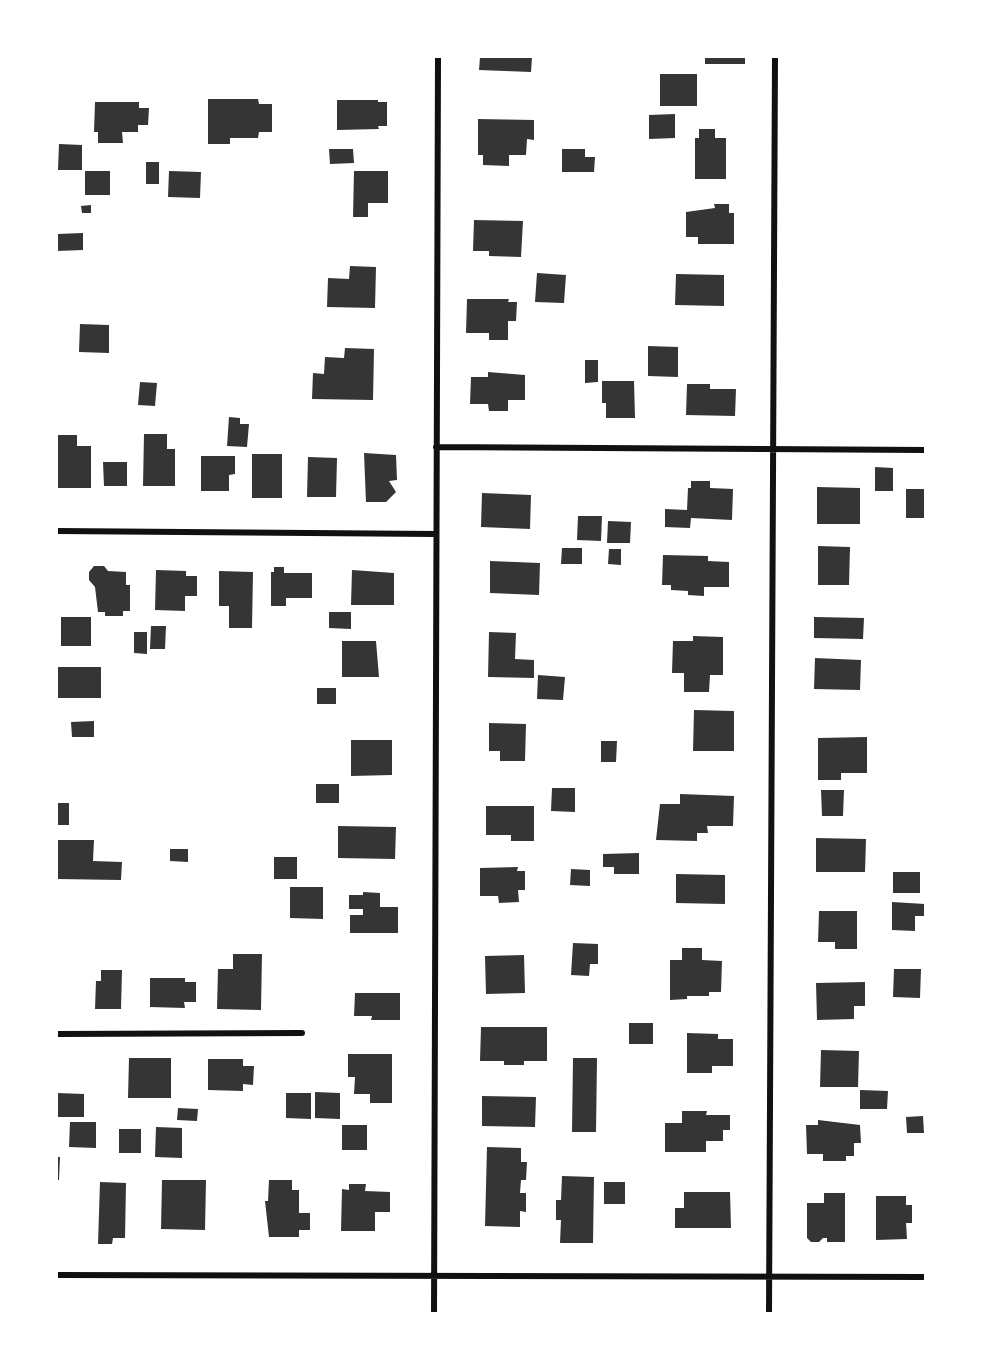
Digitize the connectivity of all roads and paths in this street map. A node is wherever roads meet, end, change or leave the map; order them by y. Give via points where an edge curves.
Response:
1 (438, 57) edge
2 (775, 57) edge
3 (436, 447) junction
4 (925, 450) edge
5 (773, 451) junction
6 (57, 531) edge
7 (435, 534) junction
8 (302, 1033) dead end
9 (57, 1034) edge
10 (57, 1275) edge
11 (434, 1275) junction
12 (769, 1277) junction
13 (925, 1277) edge
14 (434, 1313) edge
15 (769, 1313) edge

1 - 3 street
2 - 5 street
3 - 5 street
3 - 7 street
4 - 5 street
5 - 12 street
6 - 7 street
7 - 11 street
8 - 9 street
10 - 11 street
11 - 12 street
11 - 14 street
12 - 13 street
12 - 15 street

